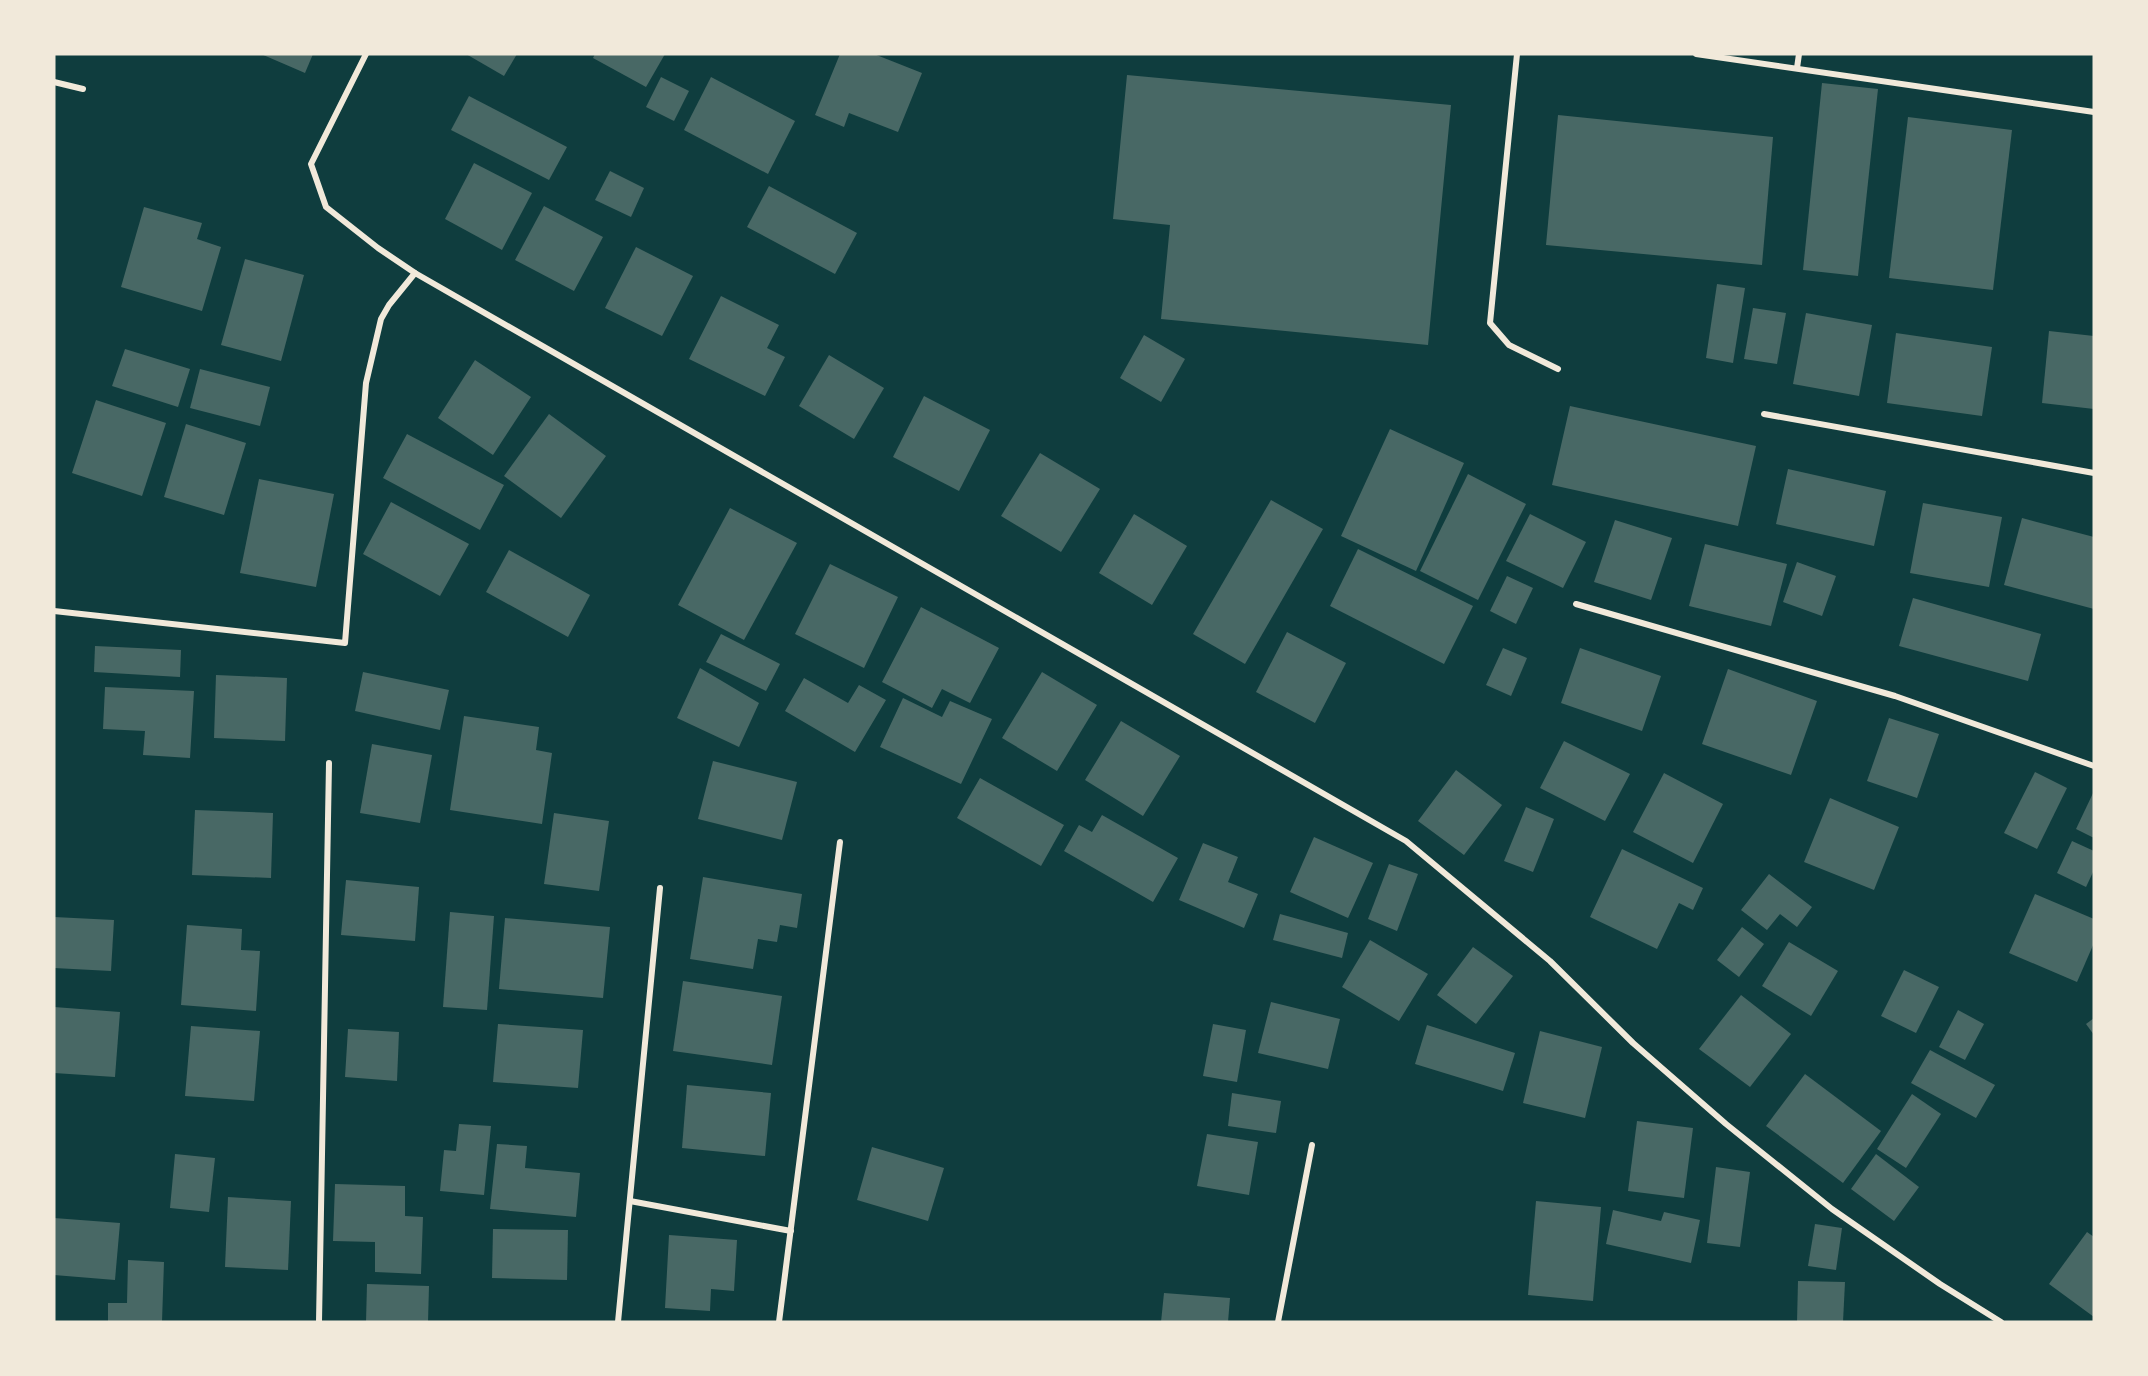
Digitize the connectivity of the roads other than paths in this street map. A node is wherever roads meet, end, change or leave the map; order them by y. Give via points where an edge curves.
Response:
1 (366, 54) edge
2 (1517, 54) edge
3 (1696, 54) edge
4 (1799, 54) edge
5 (1797, 68) junction
6 (54, 82) edge
7 (83, 89) dead end
8 (2094, 112) edge
9 (415, 273) junction
10 (1558, 369) dead end
11 (1764, 414) dead end
12 (2094, 472) edge
13 (1576, 604) dead end
14 (54, 611) edge
15 (329, 763) dead end
16 (2094, 766) edge
17 (840, 842) dead end
18 (660, 888) dead end
19 (1312, 1145) dead end
20 (630, 1201) junction
21 (790, 1231) junction
22 (319, 1322) edge
23 (618, 1322) edge
24 (779, 1322) edge
25 (1278, 1322) edge
26 (2001, 1322) edge

1 - 9 street via 310,164 326,207
2 - 10 street via 1490,322 1509,345
3 - 5 street
4 - 5 street
5 - 8 street
6 - 7 street
9 - 14 street via 381,319 366,383 345,643
9 - 26 street via 1406,841 1550,961 1634,1043 1726,1124 1832,1209
11 - 12 street
13 - 16 street via 1895,696
15 - 22 street
17 - 21 street
18 - 20 street
19 - 25 street
20 - 21 street
20 - 23 street
21 - 24 street

